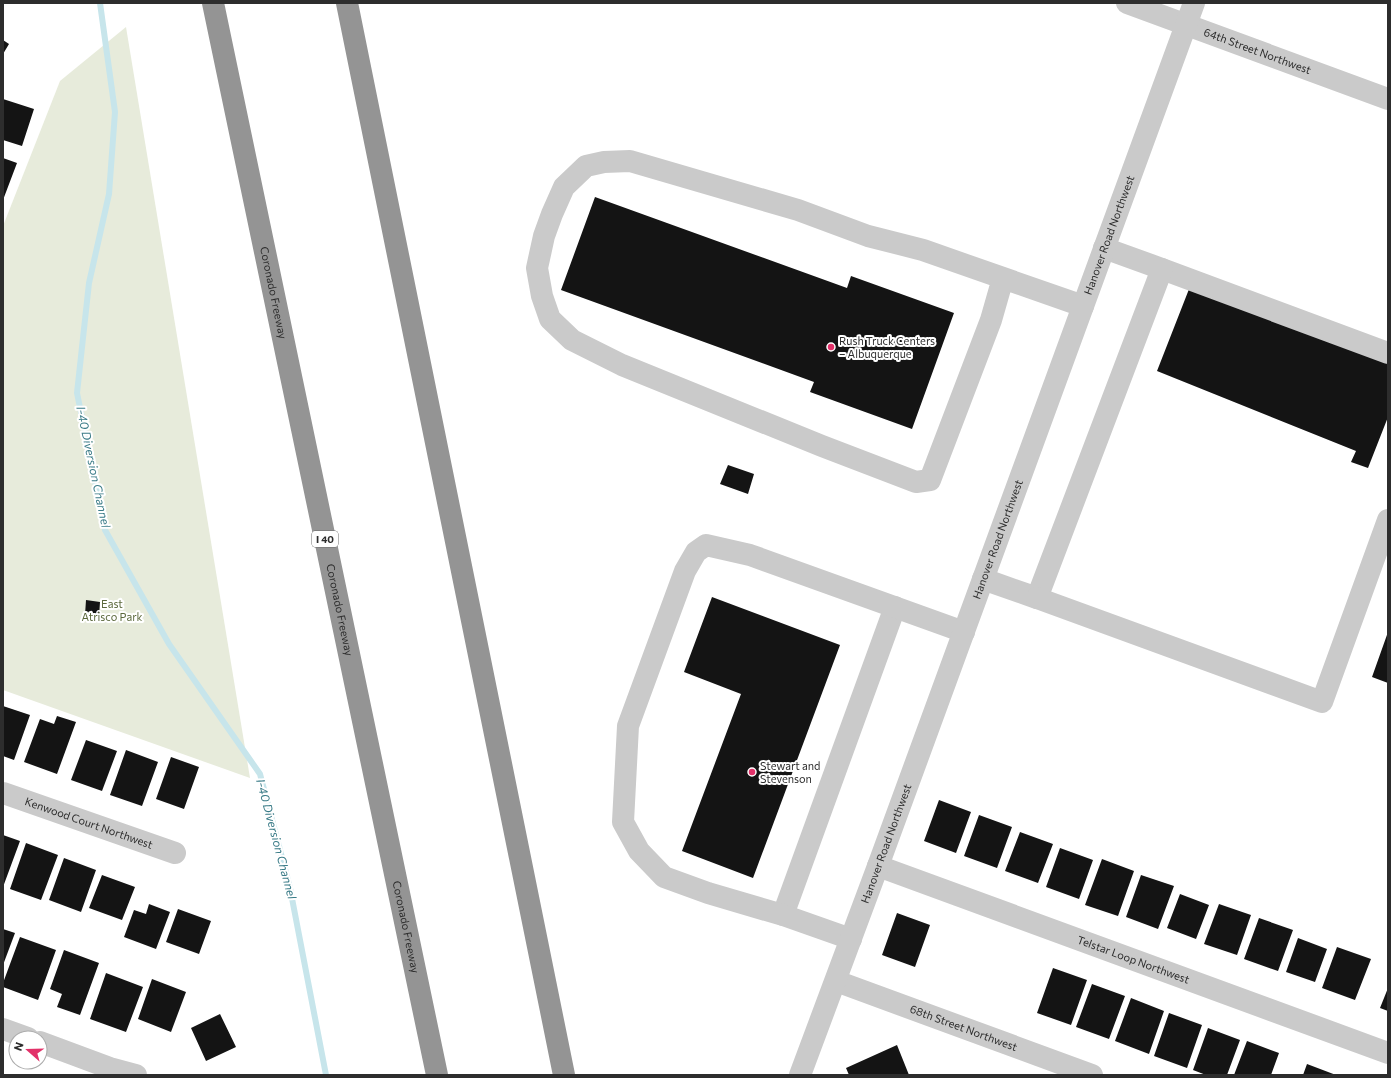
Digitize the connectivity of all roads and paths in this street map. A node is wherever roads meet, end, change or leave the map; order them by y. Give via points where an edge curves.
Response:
1 (213, 3) edge
2 (347, 3) edge
3 (1127, 3) edge
4 (1194, 3) edge
5 (1186, 24) junction
6 (1388, 99) edge
7 (1104, 248) junction
8 (1162, 269) junction
9 (1003, 278) junction
10 (1083, 306) junction
11 (1388, 353) edge
12 (1388, 520) edge
13 (983, 579) junction
14 (1037, 598) junction
15 (895, 607) junction
16 (964, 632) junction
17 (3, 793) edge
18 (175, 853) dead end
19 (878, 866) junction
20 (783, 915) junction
21 (852, 939) junction
22 (836, 981) junction
23 (48, 1045) edge
24 (1388, 1053) edge
25 (136, 1075) edge
26 (437, 1075) edge
27 (564, 1075) edge
28 (800, 1075) edge
29 (1092, 1075) edge

1 - 26 highway, Coronado Freeway / I 40
2 - 27 highway
3 - 5 street, 64th Street Northwest
4 - 5 street, Hanover Road Northwest
5 - 6 street, 64th Street Northwest
5 - 7 street, Hanover Road Northwest
7 - 8 street
7 - 10 street, Hanover Road Northwest
8 - 11 street
8 - 14 street
9 - 9 street via 923,250 868,236 798,210 630,161 586,166 564,187 544,236 537,268 542,296 550,319 572,340 622,365 916,482 930,480 991,320
9 - 10 street
10 - 13 street, Hanover Road Northwest
12 - 14 street via 1322,702
13 - 14 street
13 - 16 street, Hanover Road Northwest
15 - 16 street
15 - 20 street
15 - 20 street via 750,555 706,545 696,552 685,571 628,726 623,822 639,851 664,877
16 - 19 street, Hanover Road Northwest
17 - 18 street, Kenwood Court Northwest
19 - 21 street, Hanover Road Northwest
19 - 24 street, Telstar Loop Northwest
20 - 21 street
21 - 22 street, Hanover Road Northwest
22 - 28 street, Hanover Road Northwest
22 - 29 street, 68th Street Northwest
23 - 25 street

